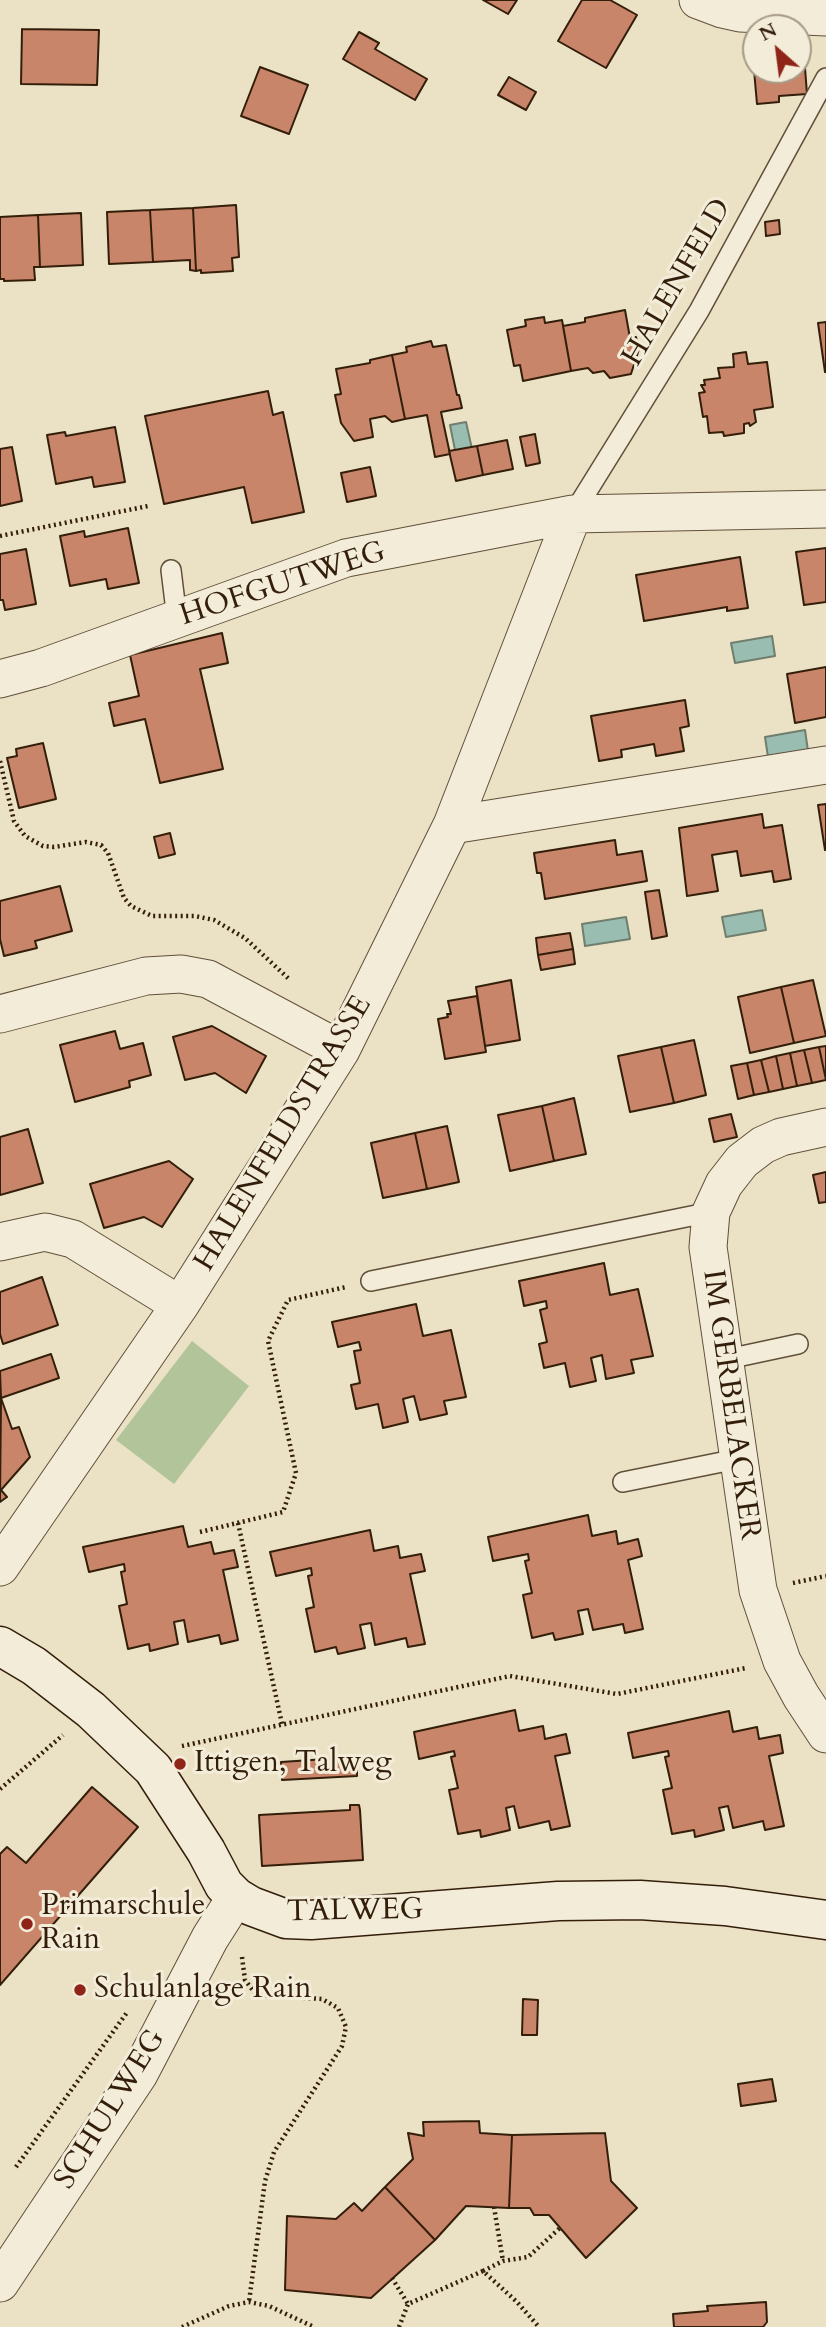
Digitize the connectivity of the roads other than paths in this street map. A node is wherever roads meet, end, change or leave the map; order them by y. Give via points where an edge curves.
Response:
1 (698, 0) edge
2 (826, 17) edge
3 (826, 78) edge
4 (826, 509) edge
5 (573, 514) junction
6 (171, 570) dead end
7 (177, 619) junction
8 (0, 679) edge
9 (826, 765) edge
10 (452, 825) junction
11 (0, 1014) edge
12 (341, 1050) junction
13 (826, 1127) edge
14 (711, 1212) junction
15 (0, 1242) edge
16 (371, 1281) road end
17 (180, 1305) junction
18 (798, 1344) dead end
19 (723, 1360) junction
20 (737, 1460) junction
21 (623, 1482) dead end
22 (0, 1567) edge
23 (0, 1646) edge
24 (826, 1734) edge
25 (236, 1897) junction
26 (826, 1920) edge
27 (0, 2283) edge

1 - 2 street via 740,13
3 - 5 lane, HALENFELD via 711,290
4 - 5 street, HOFGUTWEG
5 - 7 street, HOFGUTWEG via 346,558
5 - 10 street, HALENFELDSTRASSE
6 - 7 lane
7 - 8 street, HOFGUTWEG
9 - 10 street
10 - 12 street, HALENFELDSTRASSE
11 - 12 street via 146,976 181,974 208,979
12 - 17 street, HALENFELDSTRASSE
13 - 14 street, IM GERBELACKER via 763,1145 742,1161 724,1184
14 - 16 lane
14 - 19 street, IM GERBELACKER via 708,1247
15 - 17 street via 45,1233 73,1238
17 - 22 street, HALENFELDSTRASSE
18 - 19 lane
19 - 20 street, IM GERBELACKER
20 - 21 lane
20 - 24 street, IM GERBELACKER via 758,1590 782,1661
23 - 25 street, TALWEG via 92,1710 153,1769 224,1885
25 - 26 street, TALWEG via 286,1919 311,1920 558,1901 640,1900
25 - 27 street, SCHULWEG via 139,2074

